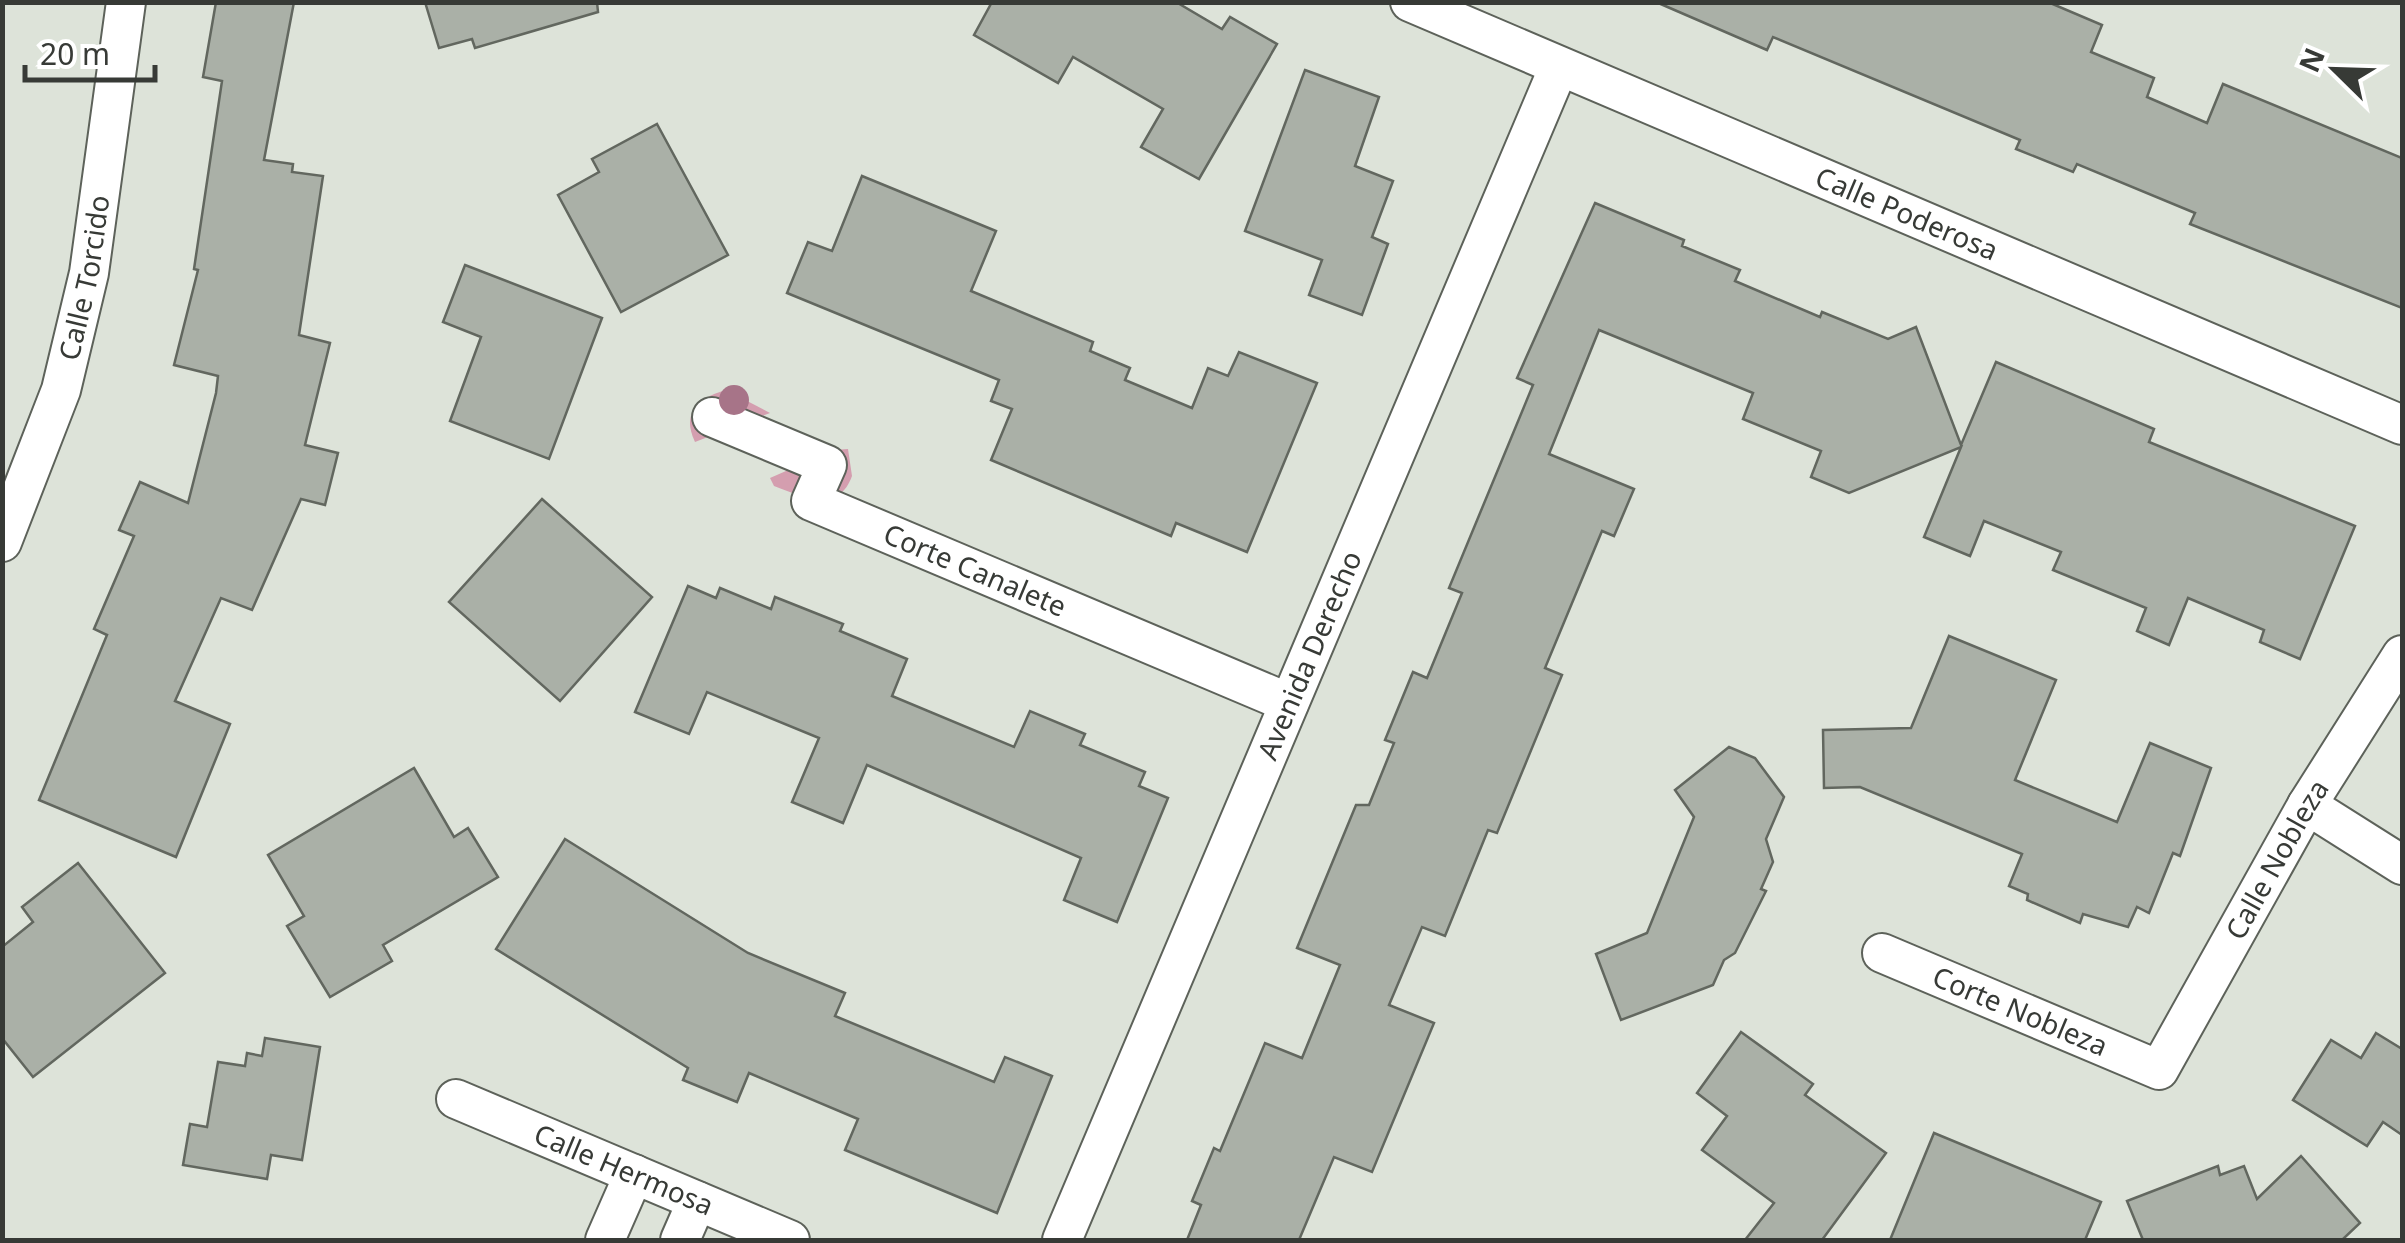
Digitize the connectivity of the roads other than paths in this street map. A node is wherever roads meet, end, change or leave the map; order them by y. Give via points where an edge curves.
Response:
1 (126, 2) edge
2 (1410, 2) edge
3 (1558, 69) junction
4 (712, 417) dead end
5 (2402, 425) edge
6 (2, 542) edge
7 (2402, 655) edge
8 (1289, 703) junction
9 (2308, 805) junction
10 (2402, 865) edge
11 (1882, 953) dead end
12 (2159, 1070) joint
13 (456, 1099) dead end
14 (634, 1174) junction
15 (697, 1202) junction
16 (606, 1240) edge
17 (680, 1240) edge
18 (790, 1240) edge
19 (1062, 1240) edge

1 - 6 street, Calle Torcido via 88,273 60,390
2 - 3 street, Calle Poderosa
3 - 5 street, Calle Poderosa
3 - 8 street, Avenida Derecho
4 - 8 street, Corte Canalete via 826,465 811,502
7 - 9 street, Calle Nobleza
8 - 19 street, Avenida Derecho
9 - 10 street
9 - 12 street, Calle Nobleza
11 - 12 street, Corte Nobleza
13 - 14 street, Calle Hermosa
14 - 15 street, Calle Hermosa
14 - 16 street
15 - 17 street
15 - 18 street, Calle Hermosa

